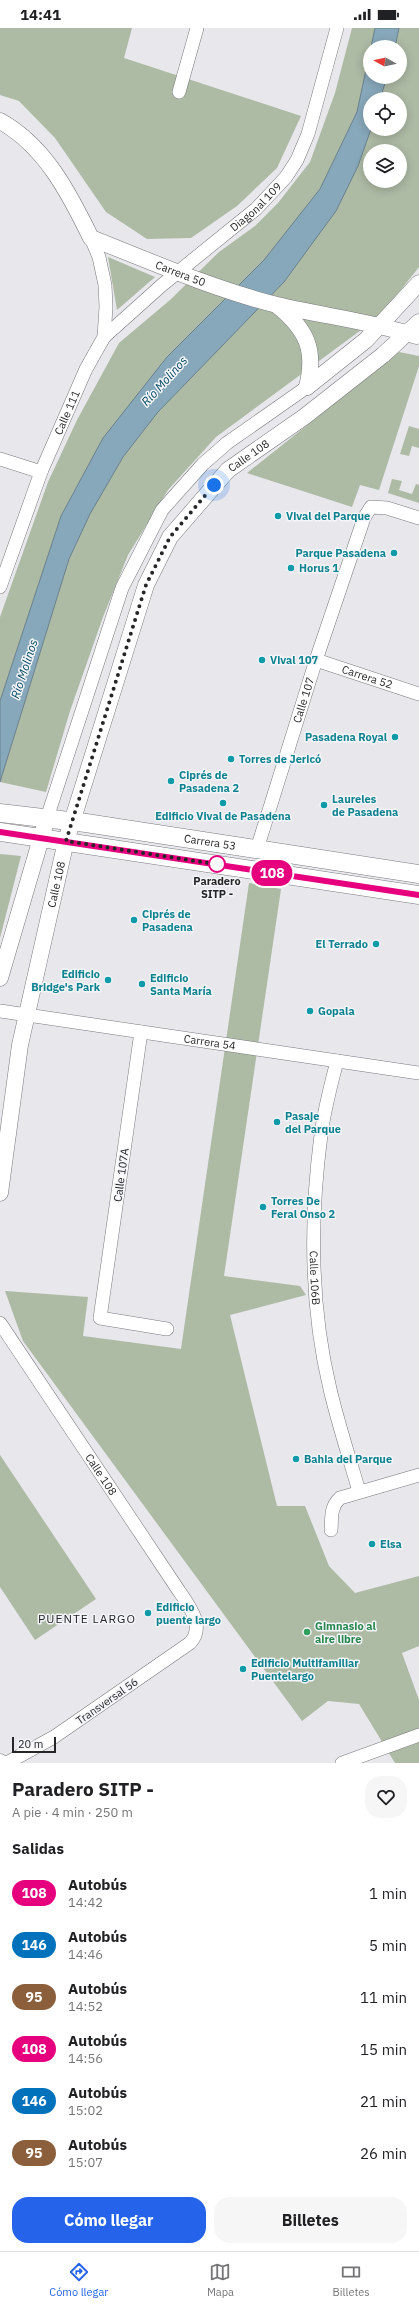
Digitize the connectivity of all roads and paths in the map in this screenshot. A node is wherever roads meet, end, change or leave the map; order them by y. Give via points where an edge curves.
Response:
1 (197, 28) edge
2 (337, 28) edge
3 (179, 92) dead end
4 (0, 121) edge
5 (91, 238) junction
6 (178, 272) junction
7 (419, 283) edge
8 (272, 303) junction
9 (419, 322) edge
10 (380, 327) junction
11 (414, 335) edge
12 (104, 338) junction
13 (307, 387) junction
14 (0, 459) edge
15 (41, 472) junction
16 (419, 518) edge
17 (0, 587) edge
18 (316, 660) junction
19 (419, 694) edge
20 (0, 813) edge
21 (47, 818) junction
22 (73, 821) junction
23 (0, 832) edge
24 (41, 837) junction
25 (66, 841) junction
26 (257, 849) junction
27 (419, 874) edge
28 (419, 895) edge
29 (0, 978) edge
30 (0, 1011) edge
31 (26, 1015) junction
32 (142, 1032) junction
33 (337, 1061) junction
34 (419, 1073) edge
35 (0, 1193) edge
36 (0, 1323) edge
37 (167, 1329) dead end
38 (419, 1475) edge
39 (359, 1491) junction
40 (332, 1530) dead end
41 (197, 1628) joint
42 (419, 1735) edge
43 (7, 1763) edge
44 (342, 1763) edge

1 - 3 street
2 - 6 street, Diagonal 109 via 308,134 297,160 286,177 256,210
4 - 5 street via 12,128 49,164
5 - 6 street, Carrera 50
5 - 12 street, Calle 111 via 99,257 105,285
6 - 8 street, Carrera 50 via 224,290
6 - 12 street, Diagonal 109
7 - 10 street, Calle 108
8 - 10 street, Carrera 50
8 - 13 street via 290,316 306,339 311,353
9 - 11 street, Calle 108
10 - 11 street, Carrera 50
10 - 13 street, Calle 108
11 - 22 street, Calle 108 via 228,470 170,537 146,585
12 - 15 street, Calle 111 via 86,368
13 - 21 street, Calle 108 via 227,443 202,464 162,510 122,588
14 - 15 street
15 - 17 street, Calle 111
16 - 18 street, Calle 107 via 387,508 371,507 364,518
18 - 19 street, Carrera 52
18 - 26 street, Calle 107
20 - 21 main road, Carrera 53
21 - 22 main road, Carrera 53
21 - 24 street, Calle 108
22 - 25 street, Calle 108
22 - 26 main road, Carrera 53
23 - 24 main road, Carrera 53
24 - 25 main road, Carrera 53
24 - 29 street, Calle 108
25 - 28 main road, Carrera 53
25 - 31 street, Calle 108
26 - 27 main road, Carrera 53
30 - 31 street, Carrera 54
31 - 32 street, Carrera 54
31 - 35 street, Calle 108
32 - 33 street, Carrera 54
32 - 37 street, Calle 107A via 100,1318
33 - 34 street, Carrera 54
33 - 39 street, Calle 106B via 321,1134 315,1185 314,1281 330,1389
36 - 41 street, Calle 108 via 175,1585 193,1614
38 - 39 street
39 - 40 street via 340,1498 335,1503
41 - 43 street, Transversal 56 via 197,1634 190,1643 54,1737
42 - 44 street

